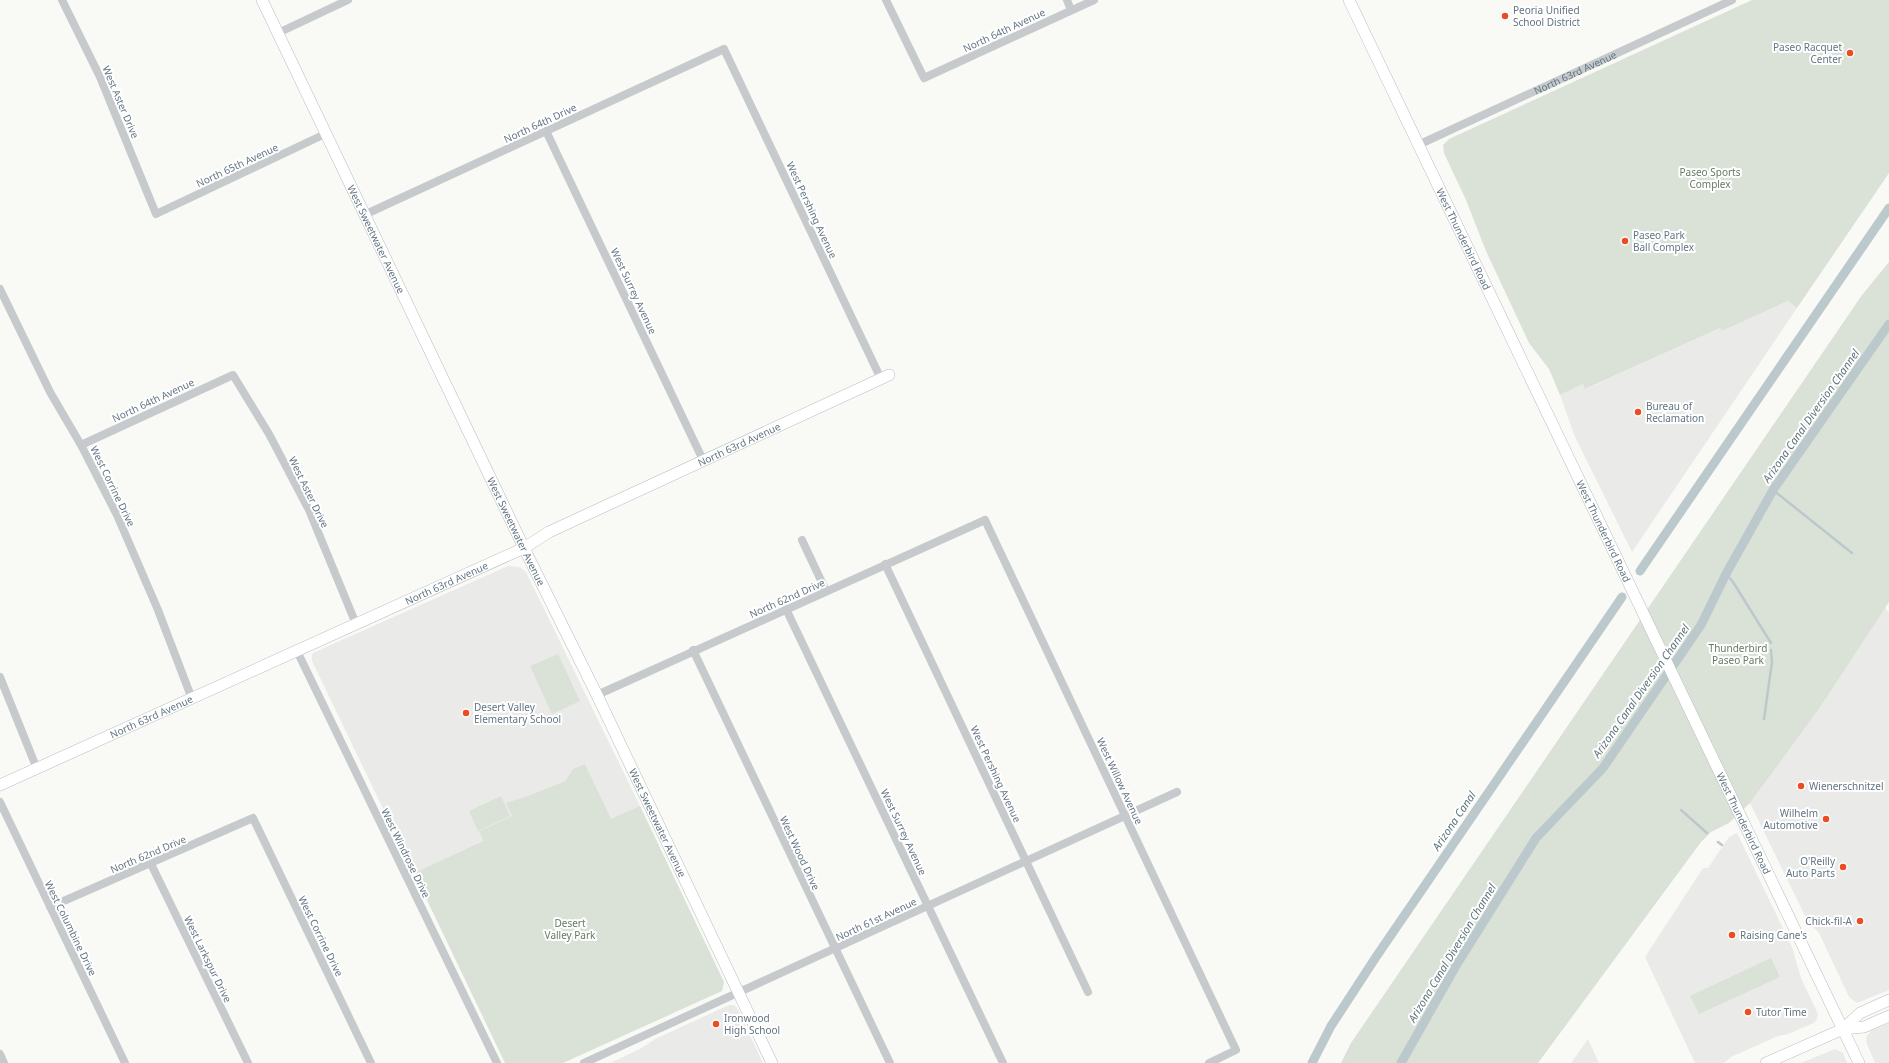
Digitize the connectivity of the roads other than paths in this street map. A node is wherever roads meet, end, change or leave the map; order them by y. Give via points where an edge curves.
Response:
1 (62, 0) edge
2 (262, 0) edge
3 (348, 0) edge
4 (886, 0) edge
5 (1067, 0) edge
6 (1094, 0) edge
7 (1349, 0) edge
8 (1732, 0) edge
9 (1071, 10) junction
10 (278, 33) junction
11 (724, 49) joint
12 (546, 131) junction
13 (325, 134) junction
14 (1418, 144) junction
15 (156, 214) joint
16 (364, 215) junction
17 (0, 289) edge
18 (233, 374) joint
19 (885, 377) joint
20 (81, 444) junction
21 (703, 460) junction
22 (985, 520) joint
23 (802, 540) dead end
24 (524, 548) junction
25 (885, 564) junction
26 (826, 591) junction
27 (786, 609) junction
28 (356, 624) junction
29 (693, 650) junction
30 (297, 651) junction
31 (0, 677) edge
32 (597, 695) junction
33 (192, 698) junction
34 (37, 769) junction
35 (0, 785) edge
36 (1177, 792) dead end
37 (0, 802) edge
38 (1125, 816) junction
39 (253, 818) joint
40 (1026, 861) junction
41 (151, 864) junction
42 (50, 906) junction
43 (928, 906) junction
44 (834, 949) junction
45 (1088, 992) dead end
46 (738, 993) junction
47 (1889, 1000) edge
48 (1889, 1016) edge
49 (1843, 1029) junction
50 (0, 1054) edge
51 (4, 1063) edge
52 (125, 1063) edge
53 (248, 1063) edge
54 (371, 1063) edge
55 (497, 1063) edge
56 (584, 1063) edge
57 (772, 1063) edge
58 (890, 1063) edge
59 (1003, 1063) edge
60 (1209, 1063) edge
61 (1766, 1063) edge
62 (1859, 1063) edge

1 - 15 street, West Aster Drive via 100,77
2 - 10 street, West Sweetwater Avenue
3 - 10 street
4 - 9 street, North 64th Avenue via 924,78
5 - 9 street
6 - 9 street, North 64th Avenue
7 - 14 street, West Thunderbird Road
8 - 14 street, North 63rd Avenue
10 - 13 street, West Sweetwater Avenue
11 - 12 street, North 64th Drive
11 - 19 street, West Pershing Avenue
12 - 16 street, North 64th Drive
12 - 21 street, West Surrey Avenue
13 - 15 street, North 65th Avenue
13 - 16 street, West Sweetwater Avenue
14 - 49 street, West Thunderbird Road
16 - 24 street, West Sweetwater Avenue
17 - 20 street, West Corrine Drive via 50,392
18 - 20 street, North 64th Avenue
18 - 28 street, West Aster Drive via 269,434 309,510
19 - 21 street, North 63rd Avenue
20 - 33 street, West Corrine Drive via 158,610
21 - 24 street, North 63rd Avenue via 549,532
22 - 25 street, North 62nd Drive
22 - 38 street, West Willow Avenue
23 - 26 street
24 - 28 street, North 63rd Avenue
24 - 32 street, West Sweetwater Avenue
25 - 26 street, North 62nd Drive
25 - 40 street, West Pershing Avenue
26 - 27 street, North 62nd Drive
27 - 29 street, North 62nd Drive
27 - 43 street, West Surrey Avenue
28 - 30 street, North 63rd Avenue
29 - 32 street, North 62nd Drive
29 - 44 street, West Wood Drive
30 - 33 street, North 63rd Avenue
30 - 55 street, West Windrose Drive
31 - 34 street
32 - 46 street, West Sweetwater Avenue
33 - 34 street, North 63rd Avenue
34 - 35 street, North 63rd Avenue
36 - 38 street, North 61st Avenue
37 - 42 street, West Columbine Drive
38 - 40 street, North 61st Avenue
38 - 60 street, West Willow Avenue via 1236,1050
39 - 41 street, North 62nd Drive
39 - 54 street, West Corrine Drive
40 - 43 street, North 61st Avenue
40 - 45 street, West Pershing Avenue
41 - 42 street, North 62nd Drive
41 - 53 street, West Larkspur Drive
42 - 52 street, West Columbine Drive
43 - 44 street, North 61st Avenue
43 - 59 street, West Surrey Avenue
44 - 46 street, North 61st Avenue
44 - 58 street, West Wood Drive
46 - 56 street, North 61st Avenue
46 - 57 street, West Sweetwater Avenue
47 - 49 street via 1860,1013
48 - 49 street via 1864,1027
49 - 61 street
49 - 62 street, West Thunderbird Road
50 - 51 street

